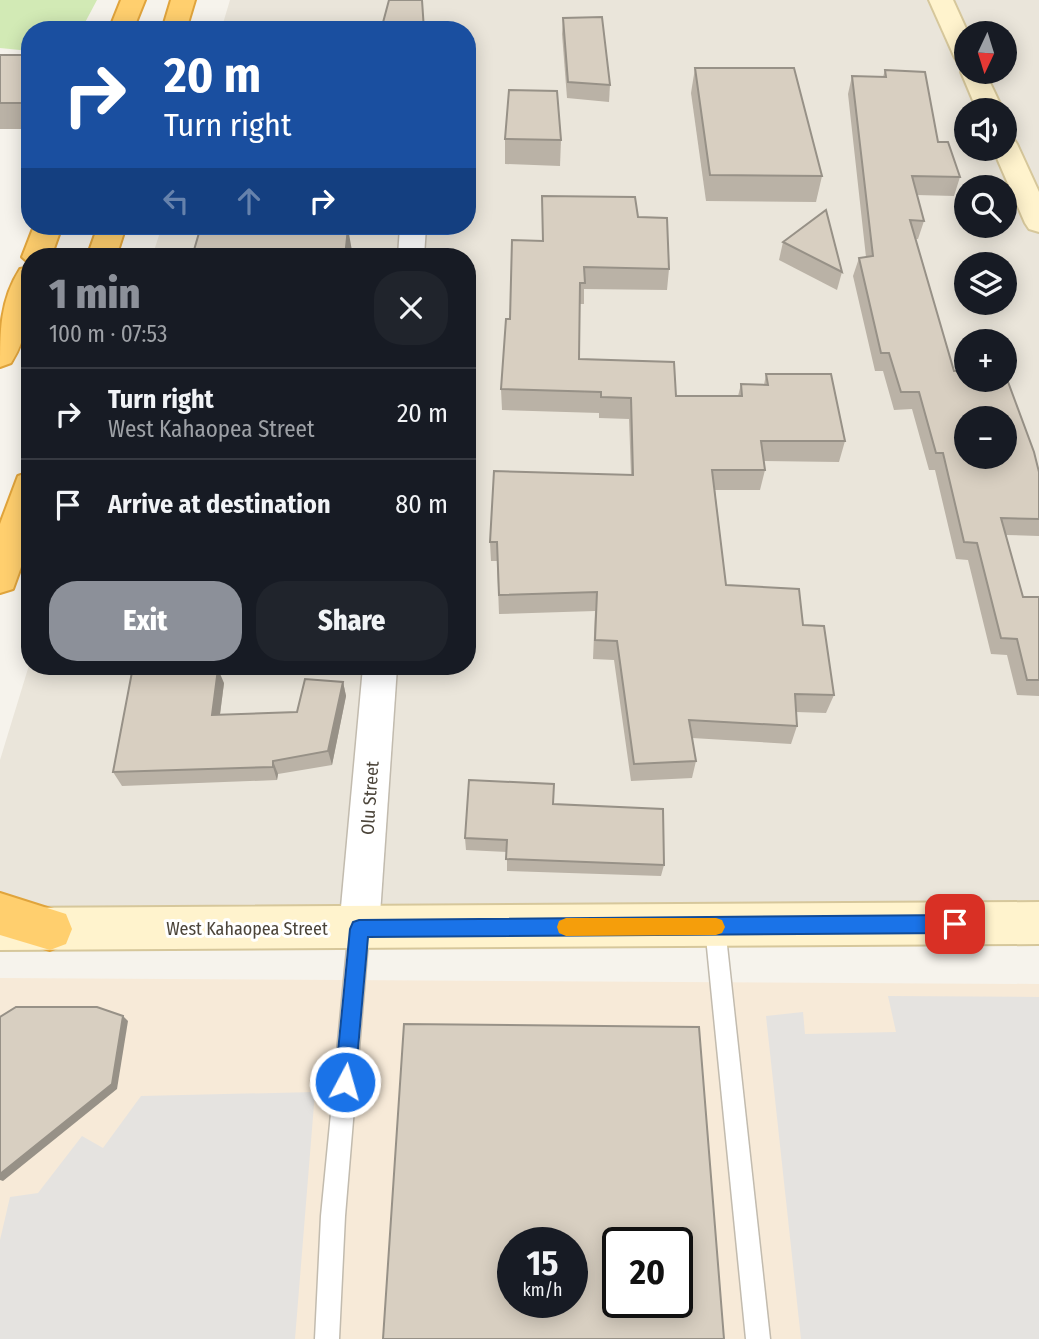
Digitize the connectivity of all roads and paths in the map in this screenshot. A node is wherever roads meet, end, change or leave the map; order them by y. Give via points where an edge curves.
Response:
1 (132, 0) edge
2 (183, 0) edge
3 (942, 0) edge
4 (124, 21) edge
5 (177, 21) edge
6 (954, 28) edge
7 (1012, 161) edge
8 (1039, 223) edge
9 (21, 300) edge
10 (0, 356) edge
11 (21, 513) edge
12 (0, 579) edge
13 (379, 675) edge
14 (0, 914) edge
15 (1039, 923) edge
16 (715, 927) junction
17 (0, 929) edge
18 (50, 929) junction
19 (359, 929) junction
20 (327, 1339) edge
21 (758, 1339) edge

1 - 4 highway
2 - 5 highway
3 - 6 street
7 - 8 street
9 - 10 highway
11 - 12 highway
13 - 19 street, Olu Street
14 - 18 highway
15 - 16 street, West Kahaopea Street
16 - 19 street, West Kahaopea Street
16 - 21 lane
17 - 18 street, West Kahaopea Street
18 - 19 street, West Kahaopea Street
19 - 20 lane via 333,1216

